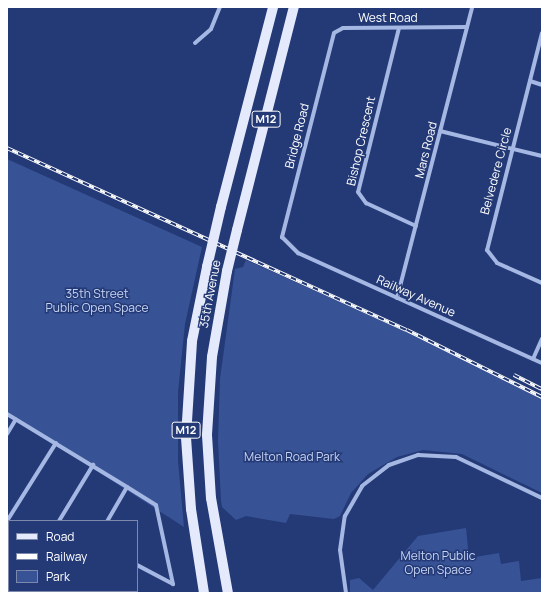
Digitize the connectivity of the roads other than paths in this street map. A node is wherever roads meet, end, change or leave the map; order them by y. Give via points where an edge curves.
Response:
1 (220, 7) edge
2 (273, 7) edge
3 (294, 7) edge
4 (472, 7) edge
5 (467, 27) junction
6 (399, 28) junction
7 (334, 33) joint
8 (542, 33) edge
9 (195, 43) dead end
10 (530, 81) junction
11 (542, 85) edge
12 (440, 131) junction
13 (512, 148) junction
14 (542, 156) edge
15 (416, 226) junction
16 (284, 243) joint
17 (542, 283) edge
18 (397, 298) junction
19 (542, 339) edge
20 (533, 359) junction
21 (542, 363) edge
22 (7, 414) edge
23 (16, 419) junction
24 (7, 434) edge
25 (56, 443) junction
26 (93, 466) junction
27 (127, 487) junction
28 (542, 498) edge
29 (60, 520) edge
30 (108, 520) edge
31 (7, 521) edge
32 (138, 566) edge
33 (204, 593) edge
34 (228, 593) edge
35 (346, 593) edge

1 - 9 street via 211,29
2 - 33 main road, 35th Avenue / M12, bridge via 221,207 192,341 186,436 191,509
3 - 34 main road, 35th Avenue / M12, bridge via 227,272 212,356 207,435 211,498
4 - 5 street, Mars Road
5 - 6 street, West Road
5 - 12 street, Mars Road
6 - 7 street, West Road via 343,28
6 - 15 street, Bishop Crescent via 358,192 366,203
7 - 16 street, Bridge Road via 282,232
8 - 10 street, Belvedere Circle
10 - 11 street
10 - 13 street, Belvedere Circle
12 - 13 street
12 - 15 street, Mars Road
13 - 14 street
13 - 17 street, Belvedere Circle via 487,250 496,263
15 - 18 street, Mars Road
16 - 18 street, Railway Avenue
18 - 20 street, Railway Avenue
19 - 20 street
20 - 21 street, Railway Avenue
22 - 23 street
23 - 24 street
23 - 25 street
25 - 26 street
25 - 31 street
26 - 27 street
26 - 29 street
27 - 30 street
27 - 32 street via 156,506 173,584
28 - 35 street via 491,471 456,457 418,455 389,465 362,486 345,516 340,550

